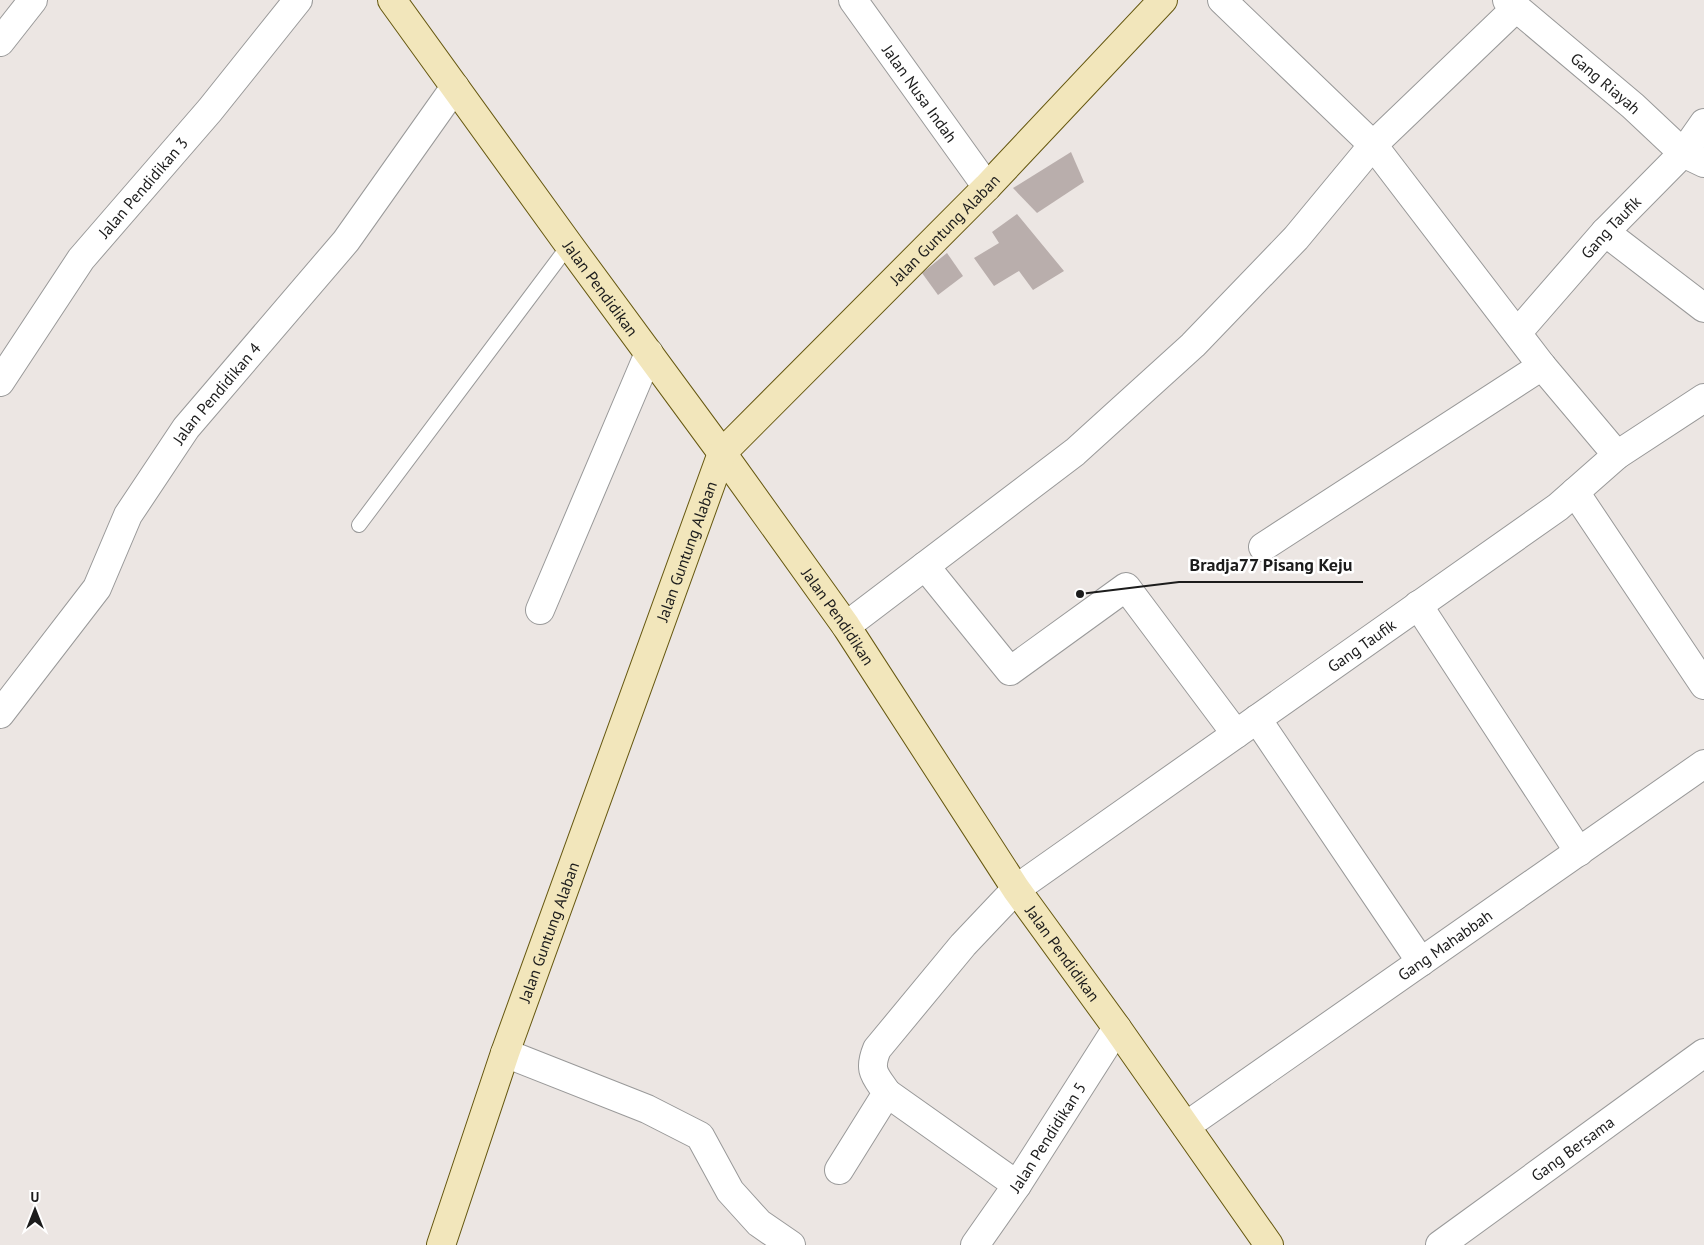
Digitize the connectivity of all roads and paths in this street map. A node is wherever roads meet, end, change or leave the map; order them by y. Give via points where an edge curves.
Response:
1 (33, 0) edge
2 (298, 0) edge
3 (392, 0) edge
4 (853, 0) edge
5 (1163, 0) edge
6 (1222, 0) edge
7 (1511, 4) edge
8 (0, 42) edge
9 (455, 87) junction
10 (1704, 123) edge
11 (1374, 145) junction
12 (1693, 158) edge
13 (987, 187) junction
14 (1605, 232) junction
15 (569, 245) junction
16 (1704, 308) edge
17 (1518, 332) junction
18 (649, 354) junction
19 (1542, 366) junction
20 (0, 382) edge
21 (1704, 398) edge
22 (722, 453) junction
23 (1617, 455) junction
24 (1575, 492) junction
25 (359, 525) dead end
26 (1263, 547) dead end
27 (924, 566) junction
28 (1418, 605) junction
29 (540, 610) dead end
30 (846, 626) junction
31 (1704, 685) edge
32 (0, 714) edge
33 (1247, 726) junction
34 (1704, 764) edge
35 (1579, 852) junction
36 (1016, 889) junction
37 (1421, 962) junction
38 (1117, 1028) junction
39 (505, 1053) junction
40 (1704, 1053) edge
41 (887, 1093) junction
42 (1186, 1126) junction
43 (839, 1170) dead end
44 (1017, 1184) junction
45 (441, 1245) edge
46 (791, 1245) edge
47 (975, 1245) edge
48 (1269, 1245) edge
49 (1440, 1245) edge

1 - 8 street
2 - 20 street, Jalan Pendidikan 3 via 210,110 81,259
3 - 9 street, Jalan Pendidikan
4 - 13 street, Jalan Nusa Indah
5 - 13 street, Jalan Guntung Alaban
6 - 11 street
7 - 11 street
7 - 12 street, Gang Riayah
9 - 15 street, Jalan Pendidikan
9 - 32 street, Jalan Pendidikan 4 via 346,241 186,428 128,515 97,588
10 - 12 street, Gang Taufik
11 - 17 street
11 - 27 street via 1296,238 1192,345 1075,452
12 - 14 street, Gang Taufik
13 - 22 street, Jalan Guntung Alaban
14 - 16 street
14 - 17 street, Gang Taufik
15 - 18 street, Jalan Pendidikan
15 - 25 lane
17 - 19 street
18 - 22 street, Jalan Pendidikan
18 - 29 street
19 - 23 street
19 - 26 street
21 - 23 street, Gang Taufik
22 - 30 street, Jalan Pendidikan
22 - 39 street, Jalan Guntung Alaban
23 - 24 street, Gang Taufik
24 - 28 street, Gang Taufik
24 - 31 street
27 - 30 street
27 - 33 street via 1010,671 1126,587
28 - 33 street, Gang Taufik
28 - 35 street
30 - 36 street, Jalan Pendidikan
33 - 36 street, Gang Taufik
33 - 37 street
34 - 35 street, Gang Mahabbah
35 - 37 street, Gang Mahabbah
36 - 38 street, Jalan Pendidikan
36 - 41 street, Gang Taufik via 963,945 877,1049 872,1063 873,1073
37 - 42 street, Gang Mahabbah
38 - 42 street, Jalan Pendidikan
38 - 44 street, Jalan Pendidikan 5
39 - 45 street, Jalan Guntung Alaban
39 - 46 street via 647,1109 700,1136 730,1191 759,1223
40 - 49 street, Gang Bersama
41 - 43 street
41 - 44 street
42 - 48 street, Jalan Pendidikan
44 - 47 street, Jalan Pendidikan 5

